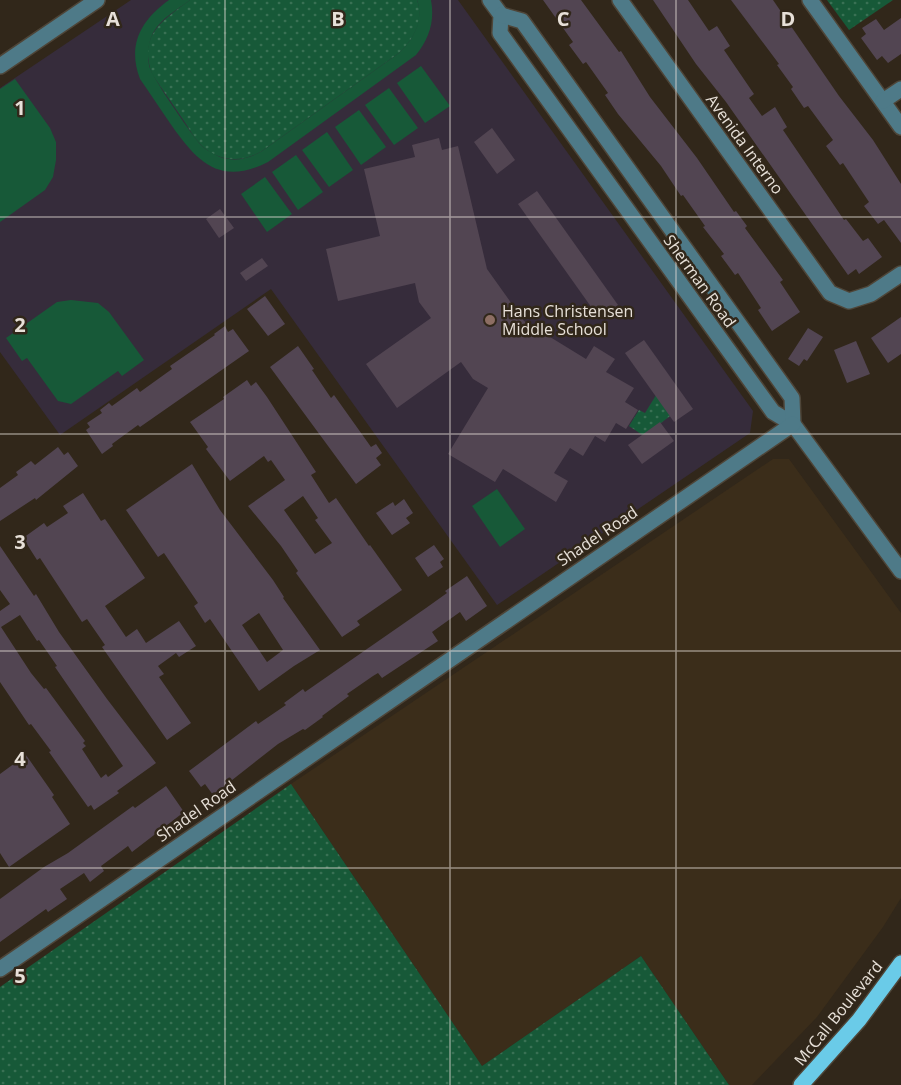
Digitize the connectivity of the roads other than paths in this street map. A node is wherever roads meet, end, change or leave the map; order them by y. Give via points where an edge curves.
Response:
1 (98, 0) edge
2 (490, 0) edge
3 (620, 0) edge
4 (810, 0) edge
5 (501, 15) junction
6 (0, 66) edge
7 (901, 88) edge
8 (883, 101) junction
9 (901, 127) edge
10 (901, 274) edge
11 (793, 424) junction
12 (901, 571) edge
13 (901, 963) edge
14 (0, 969) edge
15 (801, 1085) edge

1 - 6 street
2 - 5 street, Sherman Road
3 - 10 street, Avenida Interno via 830,293 849,301 871,294
4 - 8 street
5 - 11 street, Sherman Road via 500,33 773,412
5 - 11 street via 522,21 744,328 792,398
7 - 8 street
8 - 9 street
11 - 12 street, Sherman Road
11 - 14 street, Shadel Road
13 - 15 main road, McCall Boulevard via 859,1020

